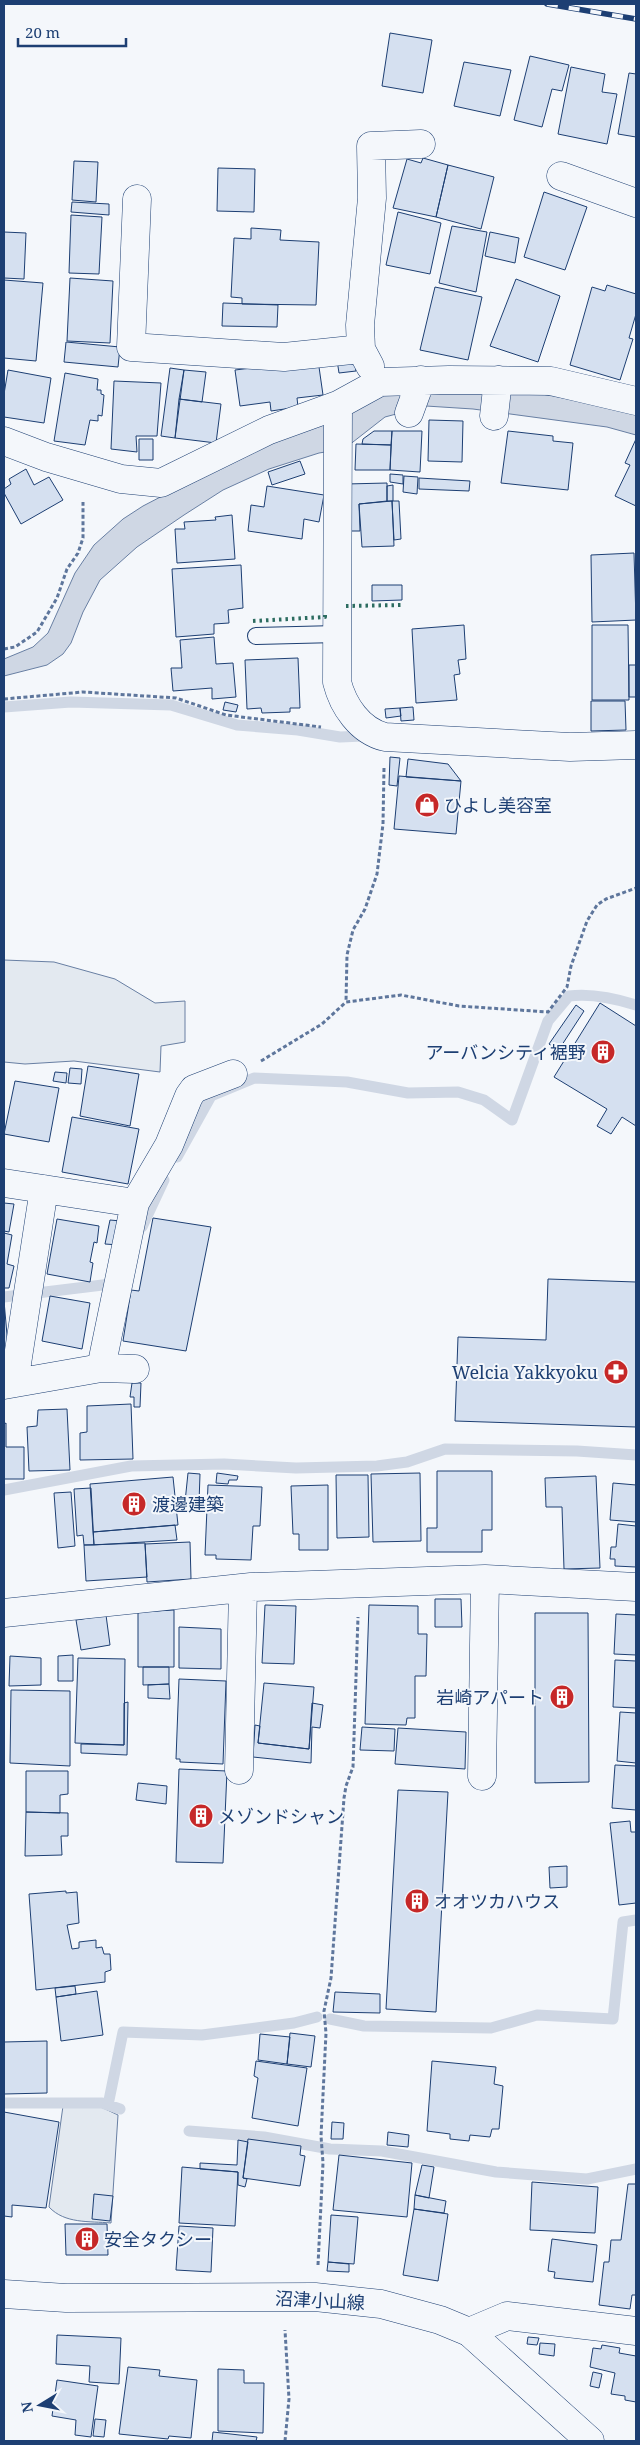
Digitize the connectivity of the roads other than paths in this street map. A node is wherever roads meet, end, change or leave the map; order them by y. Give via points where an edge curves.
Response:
1 (421, 144) dead end
2 (561, 176) dead end
3 (137, 199) dead end
4 (636, 204) edge
5 (361, 350) junction
6 (421, 380) junction
7 (498, 380) junction
8 (380, 382) junction
9 (636, 401) edge
10 (338, 405) junction
11 (409, 413) dead end
12 (494, 416) dead end
13 (4, 441) edge
14 (337, 634) junction
15 (256, 636) dead end
16 (636, 745) edge
17 (233, 1074) road end
18 (4, 1183) edge
19 (44, 1189) junction
20 (135, 1204) junction
21 (101, 1368) junction
22 (135, 1369) dead end
23 (9, 1384) edge
24 (485, 1579) junction
25 (636, 1587) edge
26 (243, 1588) junction
27 (4, 1614) edge
28 (238, 1770) dead end
29 (482, 1776) dead end
30 (4, 2294) edge
31 (636, 2331) edge
32 (469, 2332) junction
33 (590, 2441) edge

1 - 5 street via 371,146 372,198 360,325
2 - 4 street
3 - 5 street via 131,347 284,357
5 - 8 street
6 - 7 street
6 - 8 street
6 - 11 street
7 - 9 street via 551,381
7 - 12 street
8 - 10 street
10 - 13 street via 269,430 161,483 121,479
10 - 14 street
14 - 15 lane
14 - 16 street via 337,682 342,699 375,732 570,747
17 - 20 street via 194,1089 169,1145
18 - 19 street
19 - 20 street
19 - 23 street
20 - 21 street
21 - 22 street
21 - 23 street
24 - 25 street
24 - 26 street
24 - 29 street
26 - 27 street
26 - 28 street
30 - 32 street, 沼津小山線 via 66,2298 314,2297 381,2304 440,2320
31 - 32 street via 507,2316
32 - 33 street, 沼津小山線

